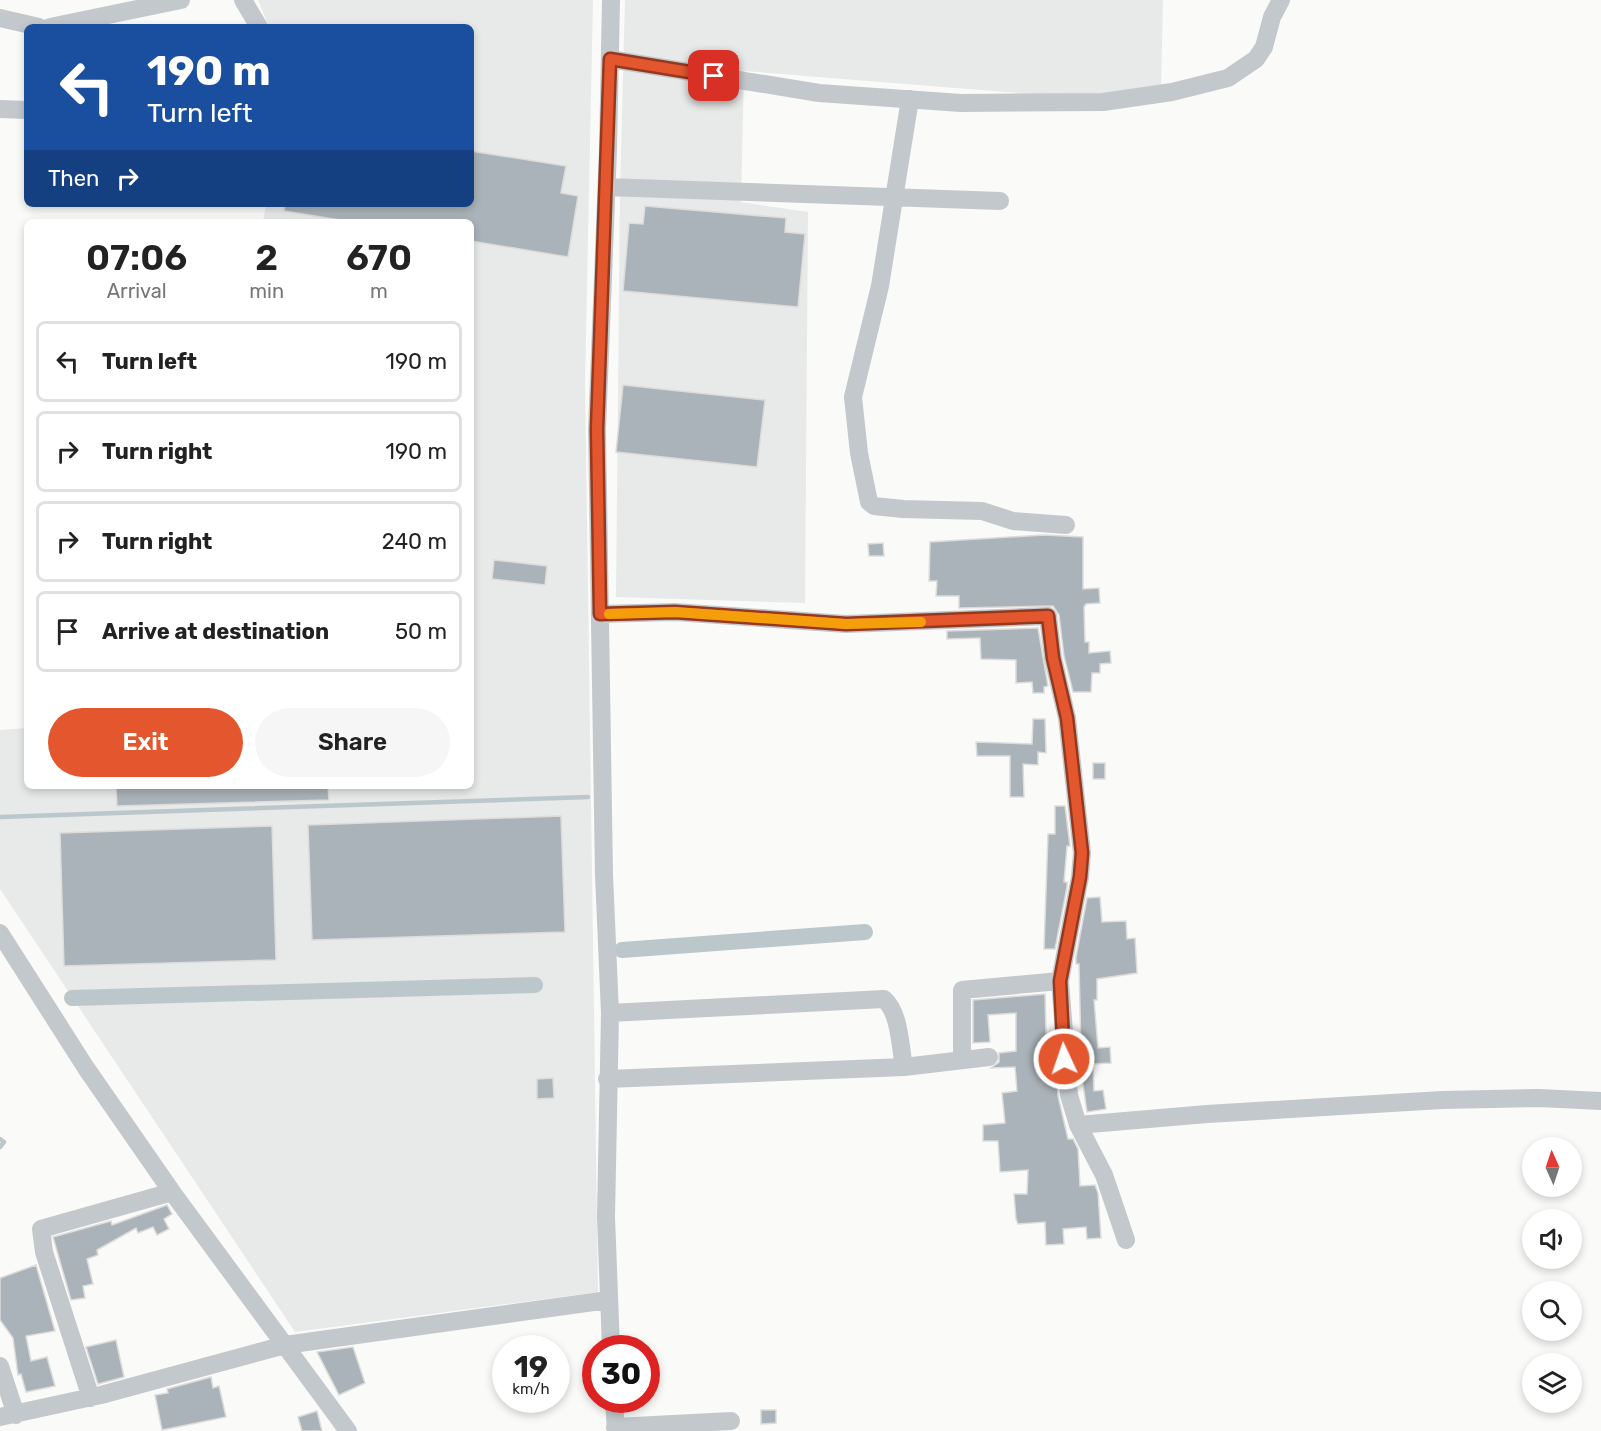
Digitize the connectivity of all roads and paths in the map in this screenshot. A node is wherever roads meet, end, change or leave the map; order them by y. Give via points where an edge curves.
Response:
1 (181, 0) edge
2 (243, 0) edge
3 (610, 0) edge
4 (1281, 0) edge
5 (0, 18) edge
6 (26, 24) edge
7 (65, 24) edge
8 (257, 24) edge
9 (610, 59) junction
10 (910, 99) junction
11 (0, 109) edge
12 (24, 110) edge
13 (607, 187) junction
14 (892, 197) junction
15 (1000, 201) dead end
16 (1066, 525) dead end
17 (600, 614) junction
18 (0, 933) edge
19 (1060, 981) junction
20 (610, 1013) junction
21 (989, 1057) dead end
22 (962, 1060) junction
23 (904, 1067) junction
24 (607, 1079) junction
25 (1601, 1101) edge
26 (1078, 1125) junction
27 (172, 1192) junction
28 (1126, 1240) dead end
29 (608, 1300) junction
30 (610, 1335) edge
31 (285, 1345) junction
32 (0, 1366) edge
33 (91, 1398) junction
34 (615, 1413) edge
35 (8, 1416) edge
36 (731, 1421) dead end
37 (616, 1429) edge
38 (348, 1431) edge

1 - 7 street
2 - 8 street
3 - 9 street
4 - 10 street via 1256,59 1228,78 1208,84 1102,102 1036,104
5 - 6 street
9 - 10 street via 819,93
9 - 13 street
10 - 14 street
11 - 12 street
13 - 14 street
13 - 17 street via 597,429
14 - 15 street
14 - 16 street via 880,286 853,398 869,502 903,509 982,511 1013,521
17 - 19 street via 675,612 878,624 1048,616 1067,718 1082,853
17 - 20 street
18 - 27 street via 86,1068
19 - 22 street via 962,990
19 - 26 street via 1065,1073
20 - 23 street via 884,999 891,1005
20 - 24 street
21 - 22 street
22 - 23 street
23 - 24 street
24 - 29 street
25 - 26 street via 1442,1100
26 - 28 street via 1104,1176
27 - 31 street
27 - 33 street via 41,1229 44,1252
29 - 30 street
29 - 31 street
31 - 33 street
31 - 38 street
32 - 35 street
33 - 35 street
34 - 37 street
36 - 37 street

